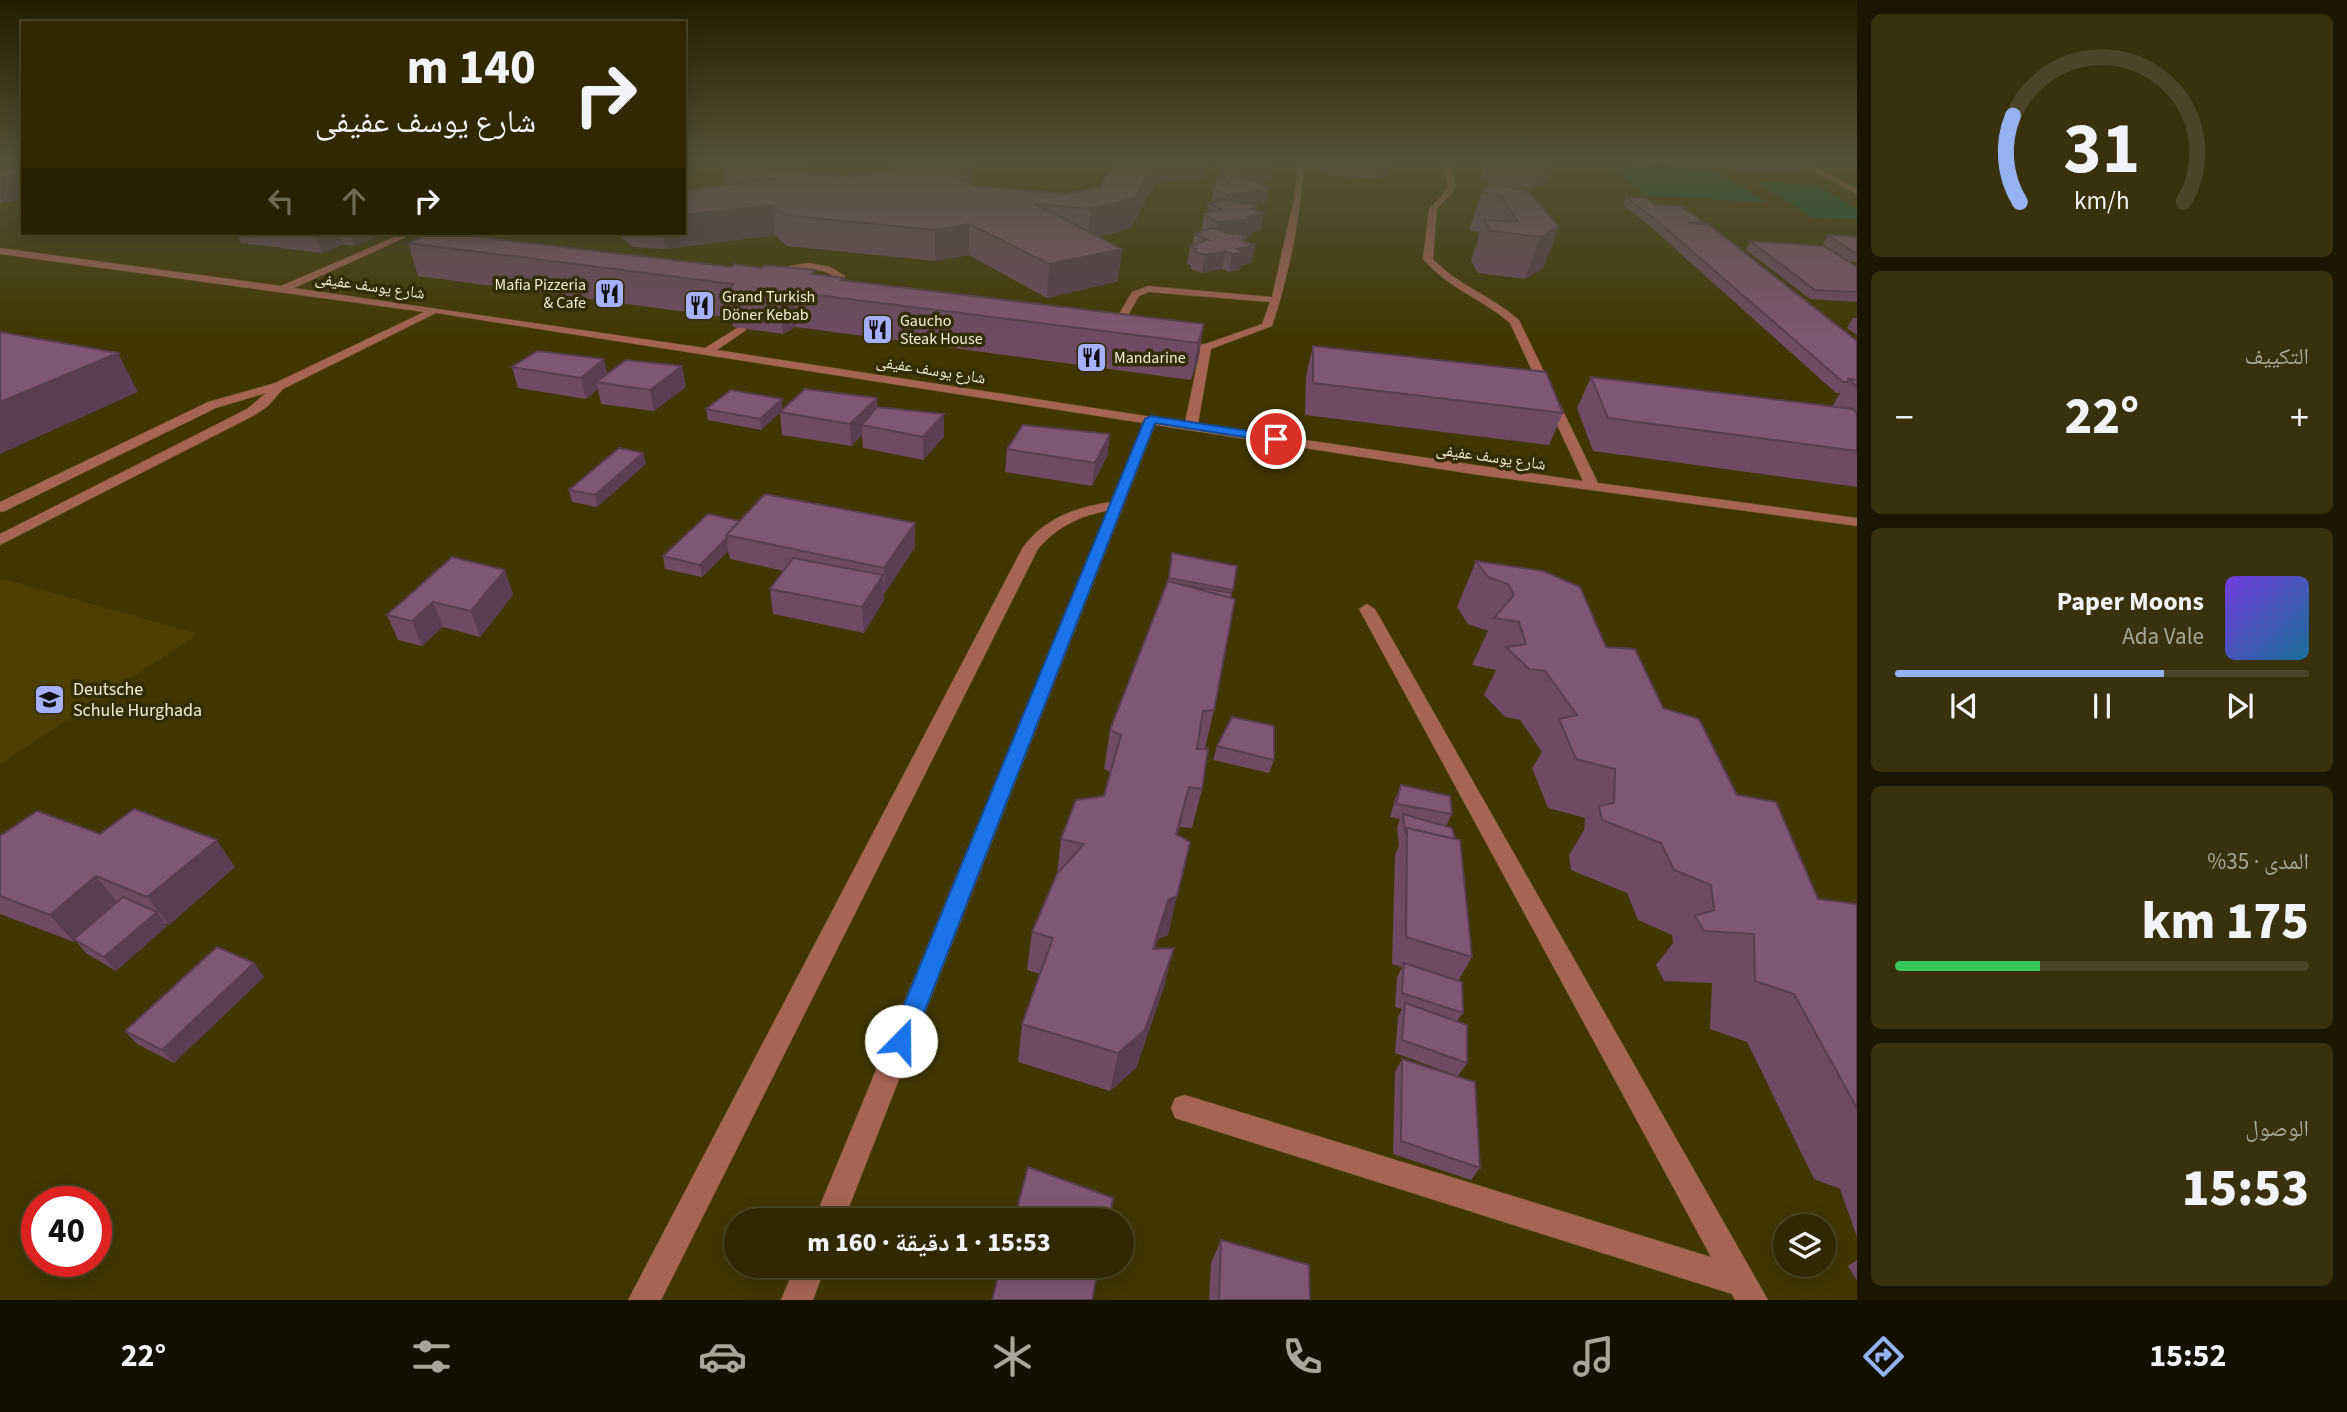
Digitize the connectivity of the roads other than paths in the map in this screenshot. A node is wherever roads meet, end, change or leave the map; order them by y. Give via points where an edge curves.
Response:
1 (1293, 221) edge
2 (1432, 221) edge
3 (406, 235) edge
4 (0, 251) edge
5 (782, 288) edge
6 (282, 289) junction
7 (803, 291) edge
8 (1276, 300) junction
9 (435, 310) junction
10 (742, 328) edge
11 (1132, 341) edge
12 (1167, 346) edge
13 (1206, 347) junction
14 (709, 351) junction
15 (279, 386) junction
16 (1151, 419) junction
17 (1191, 425) junction
18 (1593, 487) junction
19 (1116, 505) junction
20 (0, 508) edge
21 (1857, 522) edge
22 (0, 540) edge
23 (1367, 610) dead end
24 (1185, 1108) dead end
25 (834, 1208) edge
26 (806, 1278) edge
27 (1747, 1291) edge
28 (644, 1300) edge
29 (797, 1300) edge

1 - 8 street
2 - 18 street via 1428,259 1515,322
3 - 6 street
4 - 6 street, شارع يوسف عفيفى
5 - 7 street via 778,275 784,271 825,268 840,276
6 - 9 street, شارع يوسف عفيفى
8 - 11 street via 1141,291 1114,331
8 - 13 street via 1268,326
9 - 14 street, شارع يوسف عفيفى
9 - 15 street
10 - 14 street
12 - 13 street
13 - 17 street
14 - 16 street, شارع يوسف عفيفى
15 - 20 street via 212,405
15 - 22 street via 251,412
16 - 17 street, شارع يوسف عفيفى
16 - 19 street
17 - 18 street, شارع يوسف عفيفى
18 - 21 street, شارع يوسف عفيفى
19 - 25 street
19 - 28 street via 1062,518 1031,547
23 - 27 street
24 - 27 street
26 - 29 street

